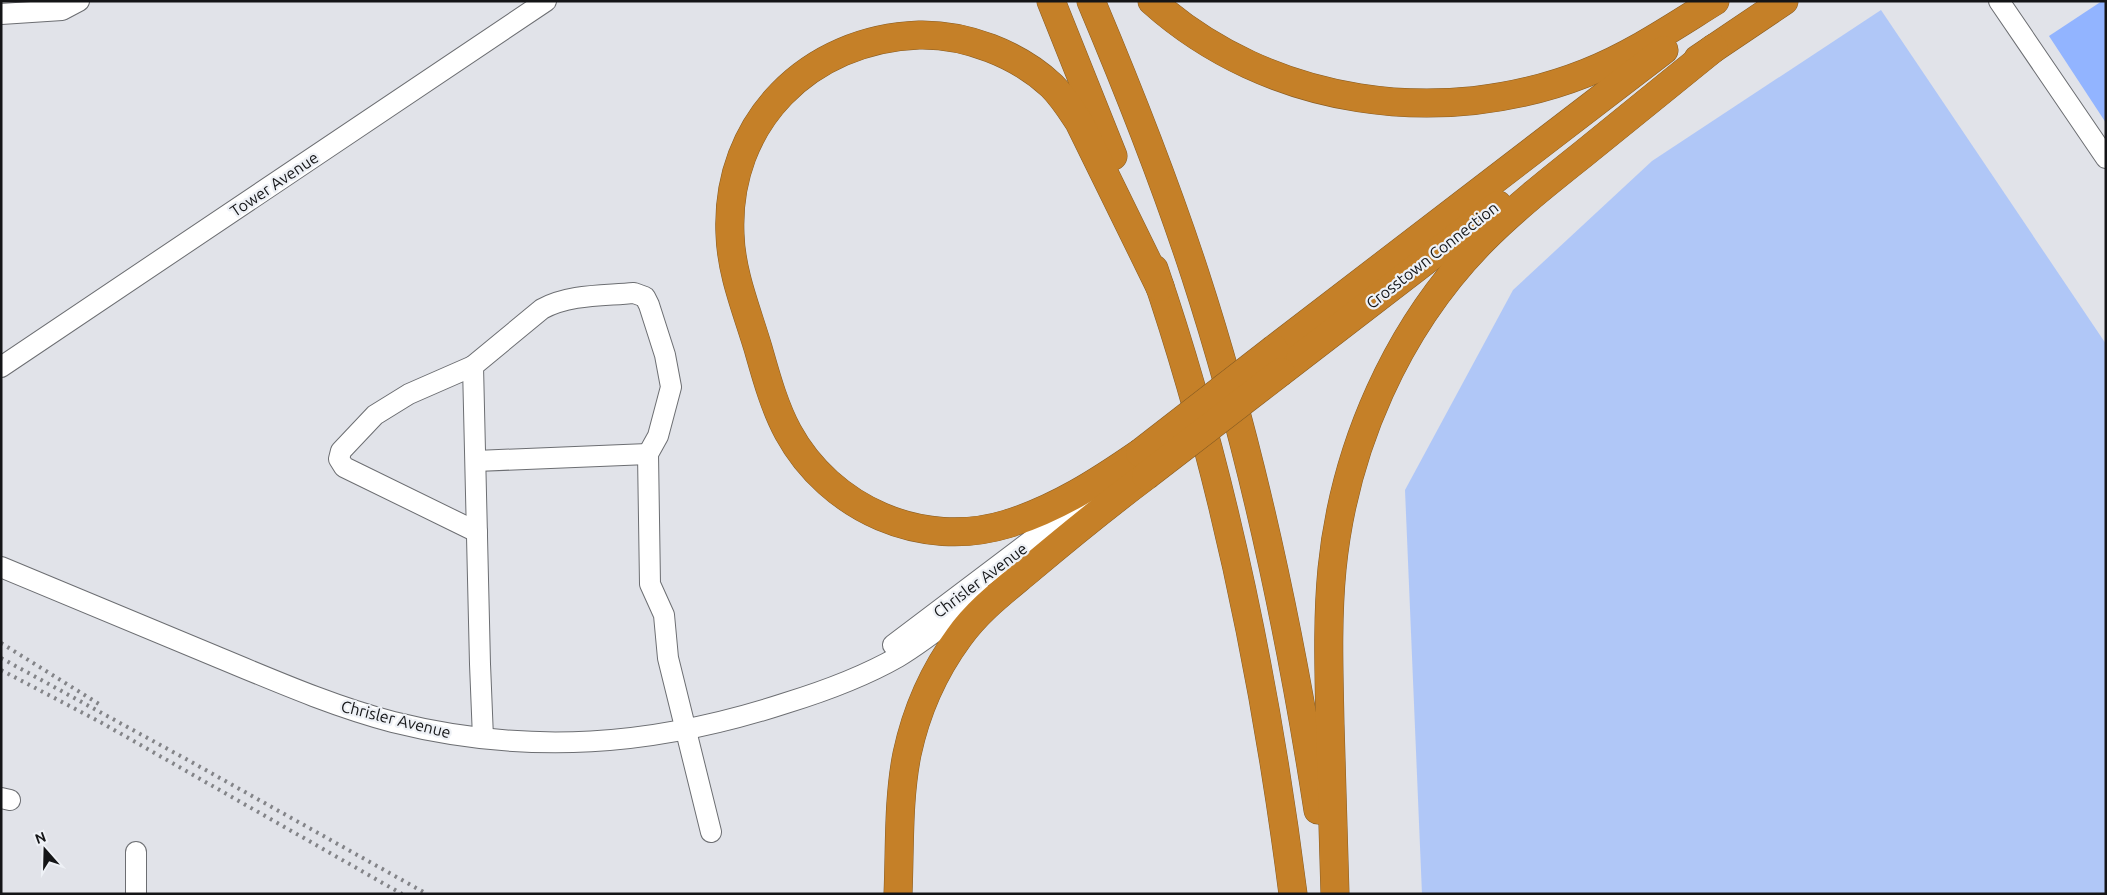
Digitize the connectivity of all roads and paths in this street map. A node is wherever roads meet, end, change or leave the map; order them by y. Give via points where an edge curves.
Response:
1 (79, 1) edge
2 (546, 1) edge
3 (1051, 1) edge
4 (1091, 1) edge
5 (1152, 1) edge
6 (1715, 1) edge
7 (1730, 1) edge
8 (1784, 1) edge
9 (1999, 1) edge
10 (1, 14) edge
11 (1714, 48) junction
12 (2106, 158) edge
13 (1160, 287) junction
14 (1278, 360) junction
15 (1, 366) edge
16 (472, 366) junction
17 (648, 454) junction
18 (476, 461) junction
19 (1143, 465) junction
20 (1089, 520) junction
21 (477, 532) junction
22 (1, 567) edge
23 (811, 695) junction
24 (685, 730) junction
25 (483, 738) junction
26 (1273, 752) junction
27 (711, 832) dead end
28 (136, 852) dead end
29 (136, 894) edge
30 (898, 894) edge
31 (1275, 894) edge
32 (1293, 894) edge
33 (1329, 894) edge
34 (1335, 894) edge

1 - 10 street via 62,10
2 - 15 street, Tower Avenue
3 - 13 highway via 1107,139
4 - 33 highway via 1170,200 1196,276 1240,430 1294,666
5 - 6 highway via 1216,48 1275,76 1362,98 1456,104 1528,92 1585,74 1636,49
7 - 14 highway, Crosstown Connection via 1542,142
8 - 11 highway, Crosstown Connection
9 - 12 street
11 - 14 highway, Crosstown Connection
11 - 34 highway via 1544,185 1483,240 1433,300 1377,399 1346,490 1332,570 1329,673
13 - 19 highway via 1068,104 1053,87 1017,60 974,43 924,35 898,36 849,49 824,60 802,74 764,113 740,160 730,208 730,234 743,299 767,380 788,432 819,476 837,492 881,517 904,524 932,530 980,529 1005,524 1054,505 1094,483
13 - 26 highway via 1225,517
14 - 19 highway, Crosstown Connection, bridge
16 - 17 street via 554,302 634,293 644,297 665,355 671,387 658,436
16 - 18 street
16 - 21 street via 409,394 375,415 340,451 339,460 344,467
17 - 18 street
17 - 24 street via 650,584 664,615 668,658
18 - 21 street
19 - 20 highway, Crosstown Connection
19 - 23 street, Chrisler Avenue via 1075,508 866,664
20 - 23 street, Chrisler Avenue via 898,656 856,678
20 - 30 highway, Crosstown Connection via 978,615 960,635 934,677 914,727 906,763
21 - 25 street
22 - 25 street, Chrisler Avenue via 345,708 427,730
23 - 24 street, Chrisler Avenue via 763,711
24 - 25 street, Chrisler Avenue via 629,740 583,742
24 - 27 street
26 - 31 highway
26 - 32 highway
28 - 29 street

